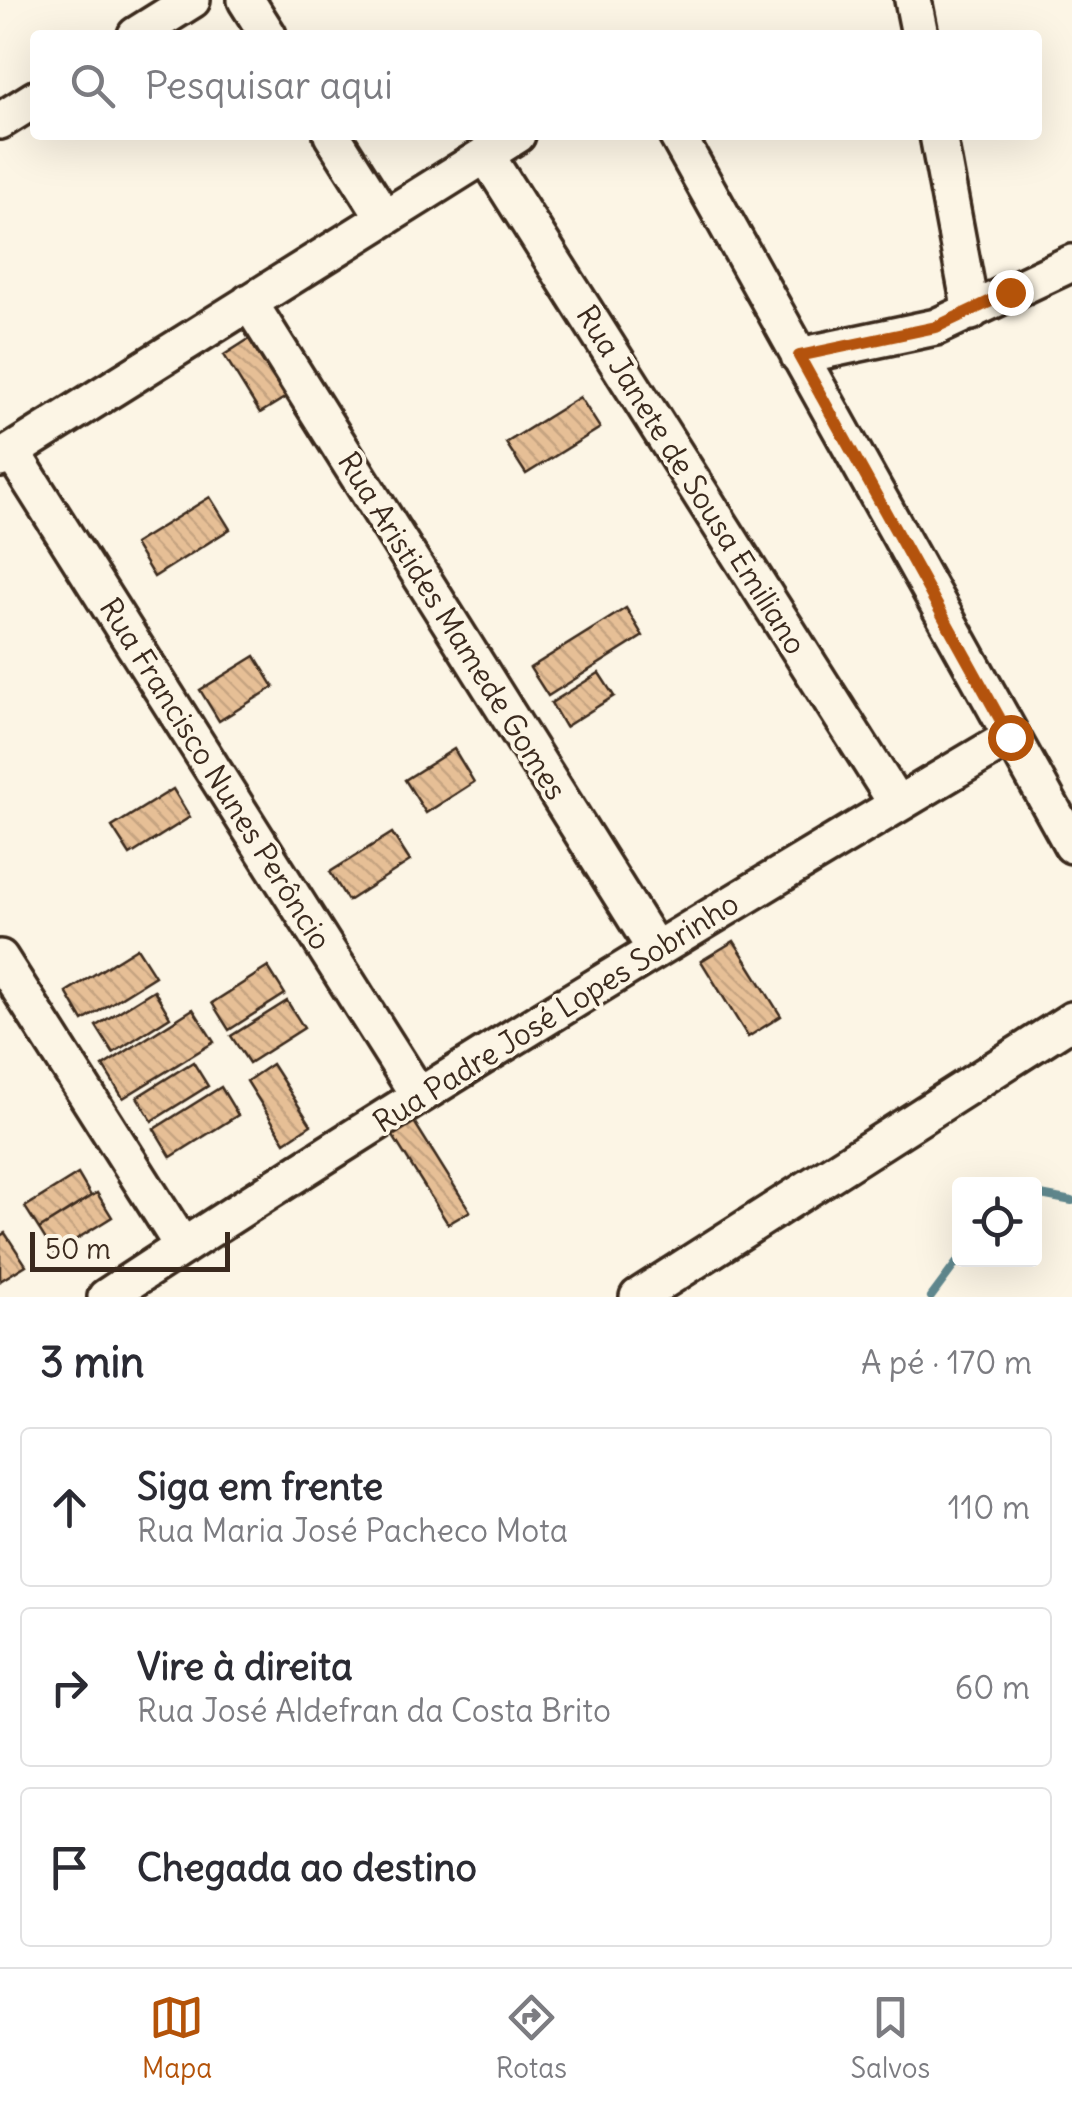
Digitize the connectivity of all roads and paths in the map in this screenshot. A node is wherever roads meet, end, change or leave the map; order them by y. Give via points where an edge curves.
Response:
1 (192, 0) edge
2 (246, 0) edge
3 (144, 30) edge
4 (265, 30) edge
5 (30, 102) edge
6 (0, 122) edge
7 (335, 140) edge
8 (509, 140) edge
9 (680, 140) edge
10 (939, 140) edge
11 (486, 155) junction
12 (384, 217) junction
13 (1072, 263) edge
14 (250, 302) junction
15 (971, 312) junction
16 (799, 356) junction
17 (6, 455) edge
18 (1010, 737) junction
19 (897, 804) junction
20 (1072, 845) edge
21 (655, 950) junction
22 (0, 958) edge
23 (1072, 1020) edge
24 (418, 1096) junction
25 (183, 1246) junction
26 (106, 1297) edge
27 (638, 1297) edge

1 - 3 street
2 - 4 street
5 - 6 street
7 - 12 street
8 - 11 street
9 - 16 street
10 - 15 street
11 - 12 street
11 - 19 street, Rua Janete de Sousa Emiliano
12 - 14 street
13 - 15 street
14 - 17 street
14 - 21 street, Rua Aristides Mamede Gomes
15 - 16 street via 936,327
16 - 18 street
17 - 24 street, Rua Francisco Nunes Perôncio
18 - 19 street, Rua Padre José Lopes Sobrinho
18 - 20 street
19 - 21 street, Rua Padre José Lopes Sobrinho
21 - 24 street, Rua Padre José Lopes Sobrinho
22 - 25 street
23 - 27 street
24 - 25 street, Rua Padre José Lopes Sobrinho
25 - 26 street, Rua Padre José Lopes Sobrinho

